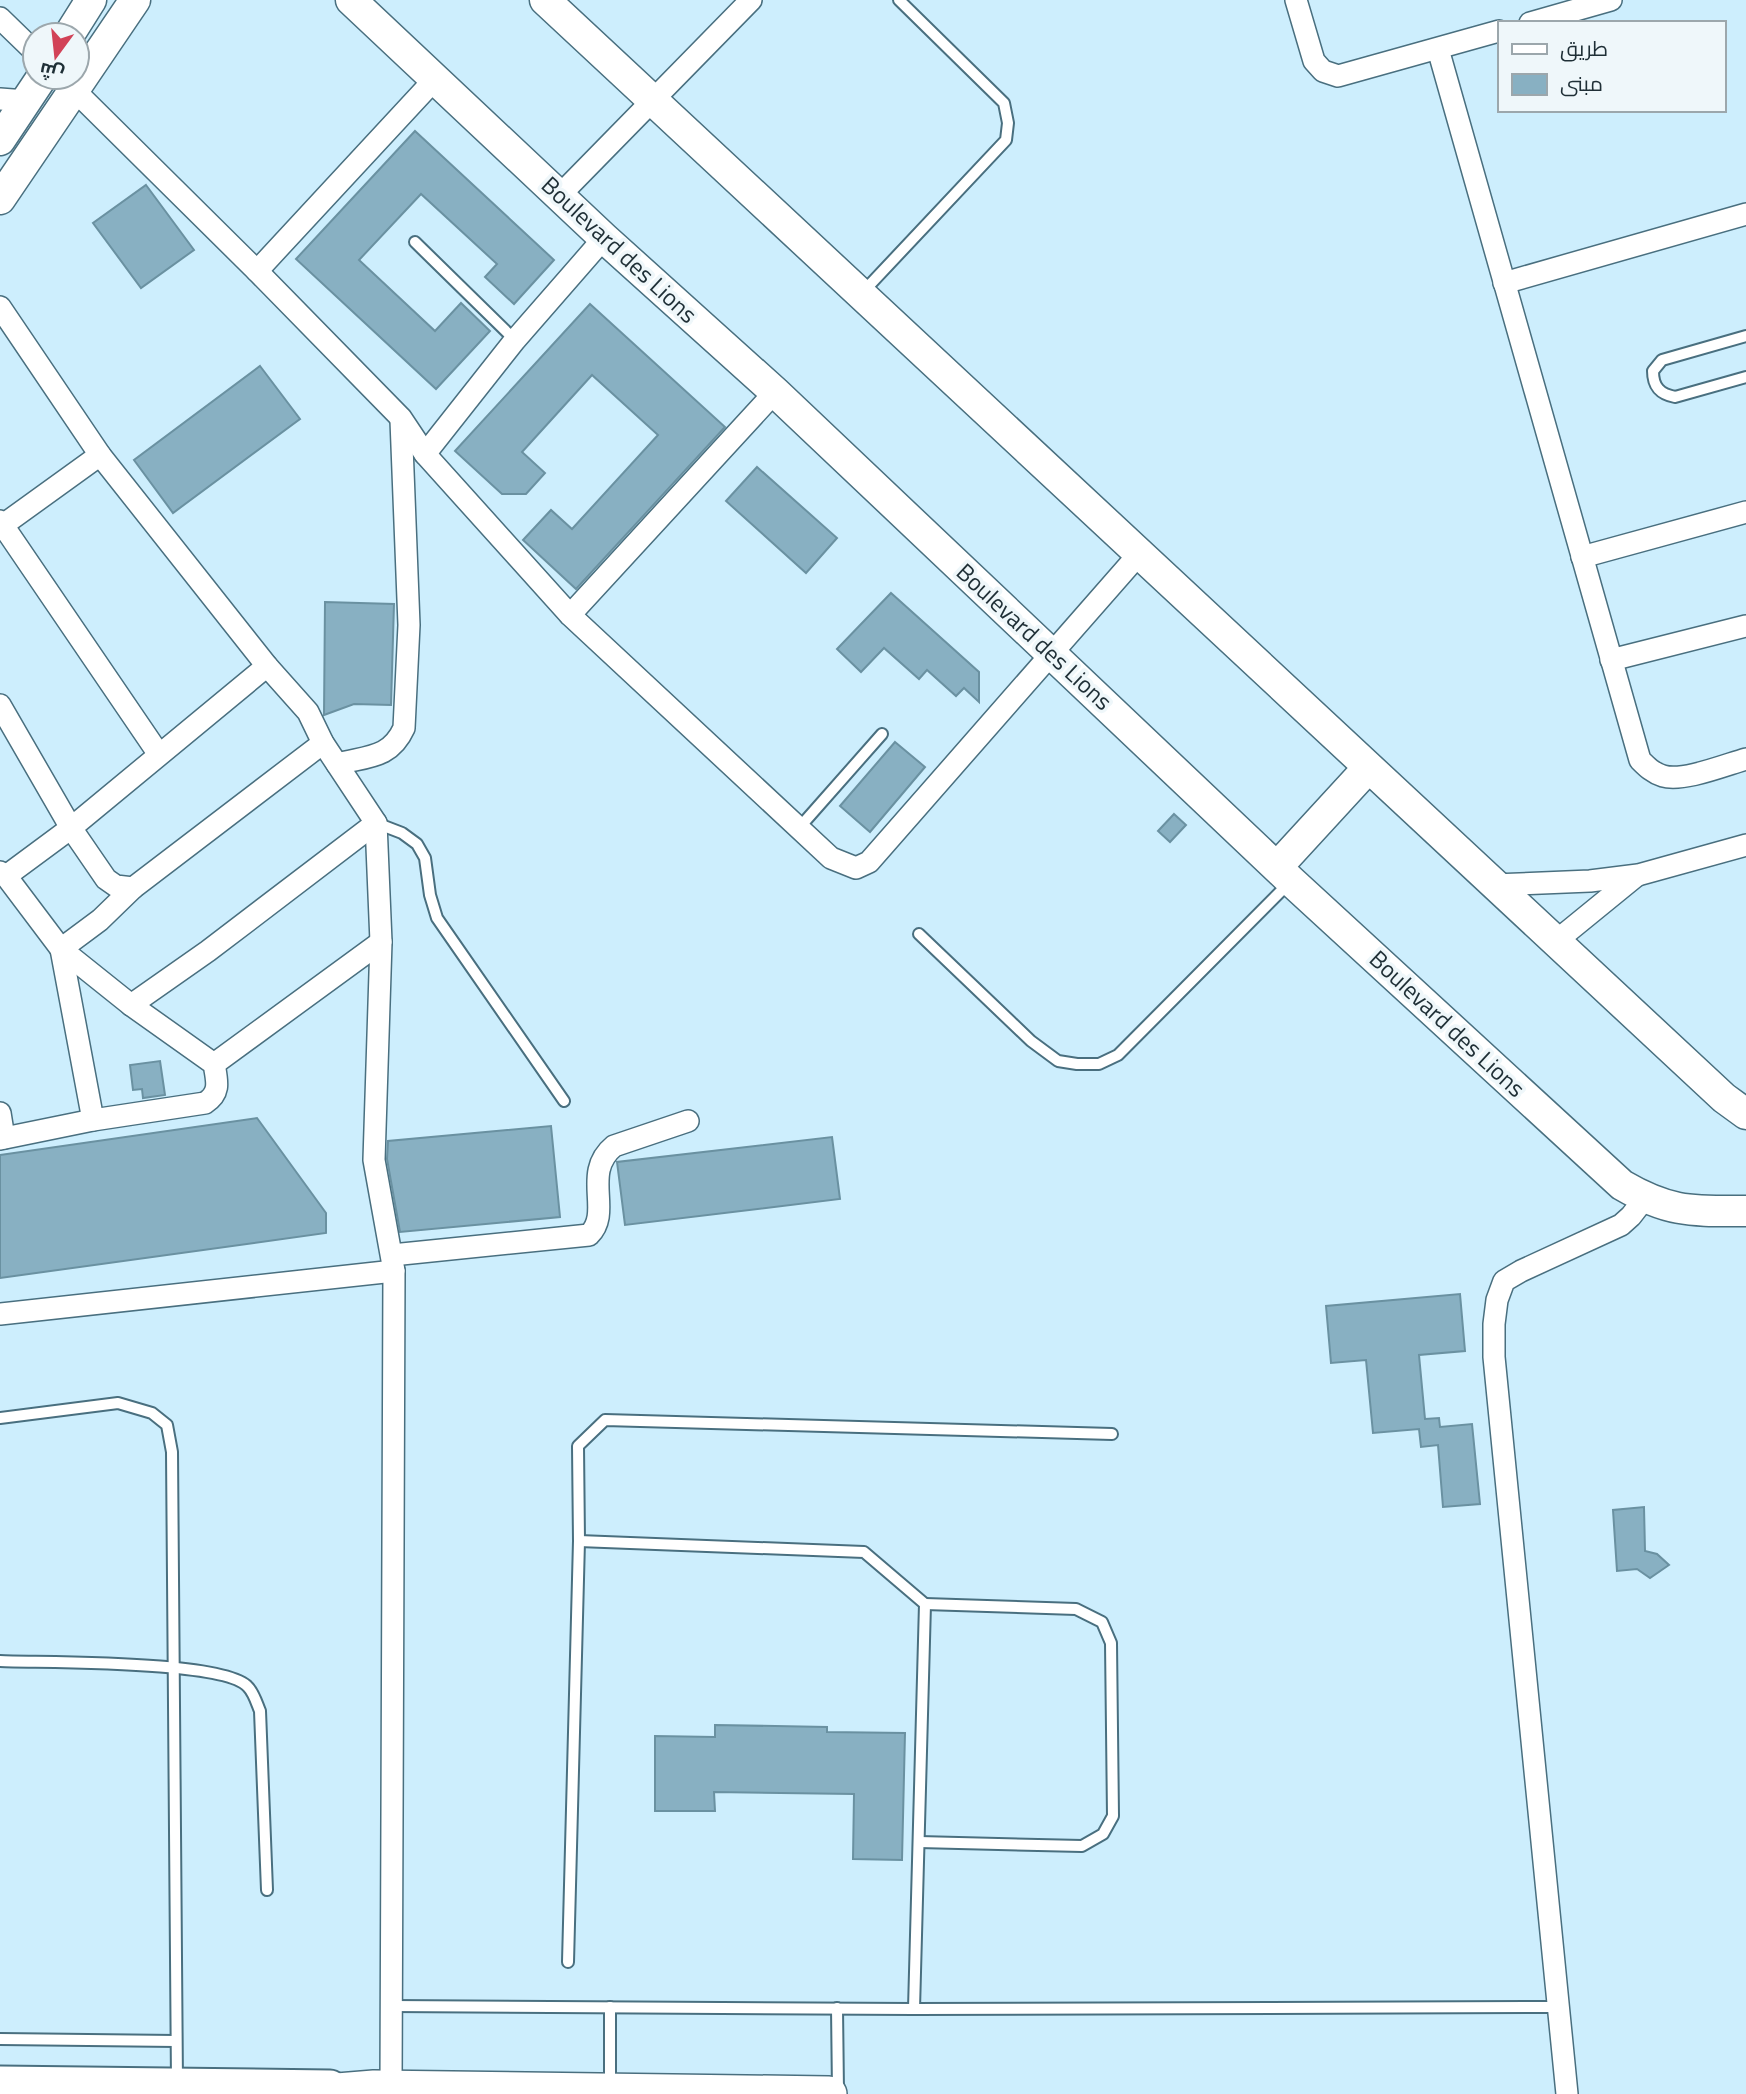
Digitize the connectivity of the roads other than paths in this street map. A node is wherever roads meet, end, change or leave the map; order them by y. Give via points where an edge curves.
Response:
1 (92, 0) edge
2 (135, 0) edge
3 (351, 0) edge
4 (545, 0) edge
5 (751, 0) edge
6 (900, 0) edge
7 (1296, 0) edge
8 (1611, 0) edge
9 (0, 18) edge
10 (78, 21) edge
11 (1537, 21) edge
12 (1498, 31) edge
13 (21, 38) edge
14 (1438, 49) junction
15 (91, 55) edge
16 (435, 79) junction
17 (64, 91) edge
18 (75, 91) edge
19 (23, 93) edge
20 (653, 99) junction
21 (0, 139) edge
22 (559, 195) junction
23 (0, 199) edge
24 (1746, 214) edge
25 (604, 238) junction
26 (415, 242) dead end
27 (257, 271) junction
28 (1504, 283) junction
29 (862, 294) junction
30 (0, 307) edge
31 (1746, 336) edge
32 (515, 340) junction
33 (1746, 377) edge
34 (775, 392) junction
35 (401, 418) junction
36 (425, 454) junction
37 (100, 455) junction
38 (1746, 512) edge
39 (2, 523) edge
40 (1139, 554) junction
41 (1582, 557) junction
42 (570, 615) junction
43 (1746, 626) edge
44 (1051, 654) junction
45 (1611, 660) junction
46 (267, 666) junction
47 (0, 705) edge
48 (883, 734) dead end
49 (323, 743) junction
50 (158, 753) junction
51 (1746, 760) edge
52 (337, 764) junction
53 (1368, 768) junction
54 (376, 823) junction
55 (71, 828) junction
56 (799, 828) junction
57 (1746, 845) edge
58 (1285, 873) junction
59 (3, 874) edge
60 (1638, 875) junction
61 (1493, 885) junction
62 (133, 888) junction
63 (919, 934) dead end
64 (381, 942) junction
65 (1555, 942) junction
66 (61, 949) junction
67 (131, 1005) junction
68 (214, 1064) junction
69 (564, 1101) dead end
70 (0, 1113) edge
71 (1746, 1114) edge
72 (93, 1120) junction
73 (688, 1121) dead end
74 (2, 1139) edge
75 (1645, 1198) junction
76 (1746, 1211) edge
77 (393, 1263) junction
78 (0, 1314) edge
79 (0, 1418) edge
80 (1112, 1434) dead end
81 (579, 1541) junction
82 (925, 1604) junction
83 (0, 1661) edge
84 (174, 1667) junction
85 (919, 1842) junction
86 (267, 1890) dead end
87 (568, 1962) dead end
88 (391, 2006) junction
89 (610, 2007) junction
90 (1557, 2007) junction
91 (837, 2008) junction
92 (914, 2009) junction
93 (0, 2039) edge
94 (176, 2041) junction
95 (0, 2083) edge
96 (177, 2085) junction
97 (382, 2088) junction
98 (610, 2091) junction
99 (301, 2094) edge
100 (829, 2094) edge
101 (838, 2094) edge
102 (1567, 2094) edge

1 - 10 main road
2 - 15 main road
3 - 16 main road, Boulevard des Lions
4 - 20 main road
5 - 20 street
6 - 29 lane via 1004,103 1006,140
7 - 14 street via 1314,61 1331,74 1338,76
8 - 11 street
9 - 13 street
12 - 14 street
14 - 28 street
16 - 22 main road, Boulevard des Lions
16 - 27 street
17 - 23 main road
18 - 27 street
19 - 21 main road
20 - 22 street
20 - 29 main road
22 - 25 main road, Boulevard des Lions
24 - 28 street
25 - 32 street
25 - 34 main road, Boulevard des Lions
26 - 32 lane
27 - 35 street
28 - 41 street
29 - 40 main road
30 - 37 street
31 - 33 lane via 1662,360 1653,379 1658,390 1675,397
32 - 36 street
34 - 42 street
34 - 44 main road, Boulevard des Lions
35 - 36 street
35 - 52 street via 409,625 404,728 389,751
36 - 42 street
37 - 39 street
37 - 46 street
38 - 41 street
39 - 50 street
40 - 44 street
40 - 53 main road
41 - 45 street
42 - 56 street
43 - 45 street
44 - 56 street via 869,862 856,867 831,858
44 - 58 main road, Boulevard des Lions
45 - 51 street via 1640,760 1652,771 1678,777
46 - 49 street via 307,712
46 - 50 street
47 - 55 street
48 - 56 lane
49 - 52 street
49 - 62 street
50 - 55 street
52 - 54 street
53 - 58 main road
53 - 61 main road
54 - 64 street
54 - 67 street
54 - 69 lane via 417,844 425,858 438,918
55 - 59 street
55 - 62 street via 106,879
57 - 60 street
58 - 63 lane via 1118,1055 1099,1063 1077,1065 1049,1054
58 - 75 main road, Boulevard des Lions via 1622,1185
59 - 66 street
60 - 61 street
60 - 65 street
61 - 65 main road
62 - 66 street
64 - 68 street
64 - 77 street via 373,1160
65 - 71 main road
66 - 67 street
66 - 72 street
67 - 68 street
68 - 72 street via 218,1087 205,1103
70 - 74 street
72 - 74 street
73 - 77 street via 614,1146 604,1154 598,1166 598,1218 589,1235
75 - 76 main road, Boulevard des Lions via 1693,1211
75 - 90 street via 1621,1225 1504,1281 1493,1324
77 - 78 street
77 - 88 street
79 - 84 lane via 118,1403 152,1413 167,1425 172,1451
80 - 81 lane via 605,1420 578,1446
81 - 82 lane via 864,1552
81 - 87 lane
82 - 85 lane
82 - 85 lane via 1076,1609 1102,1622 1111,1643 1112,1816 1103,1834 1082,1846
83 - 84 lane
84 - 86 lane via 223,1675 248,1685 260,1711
84 - 94 lane
85 - 92 lane
88 - 89 lane
88 - 97 street
89 - 91 lane
89 - 98 lane
90 - 92 lane
90 - 102 street
91 - 92 lane
91 - 101 lane
93 - 94 lane
94 - 96 lane
95 - 96 main road
96 - 97 main road
97 - 98 highway
97 - 99 highway
98 - 100 highway

